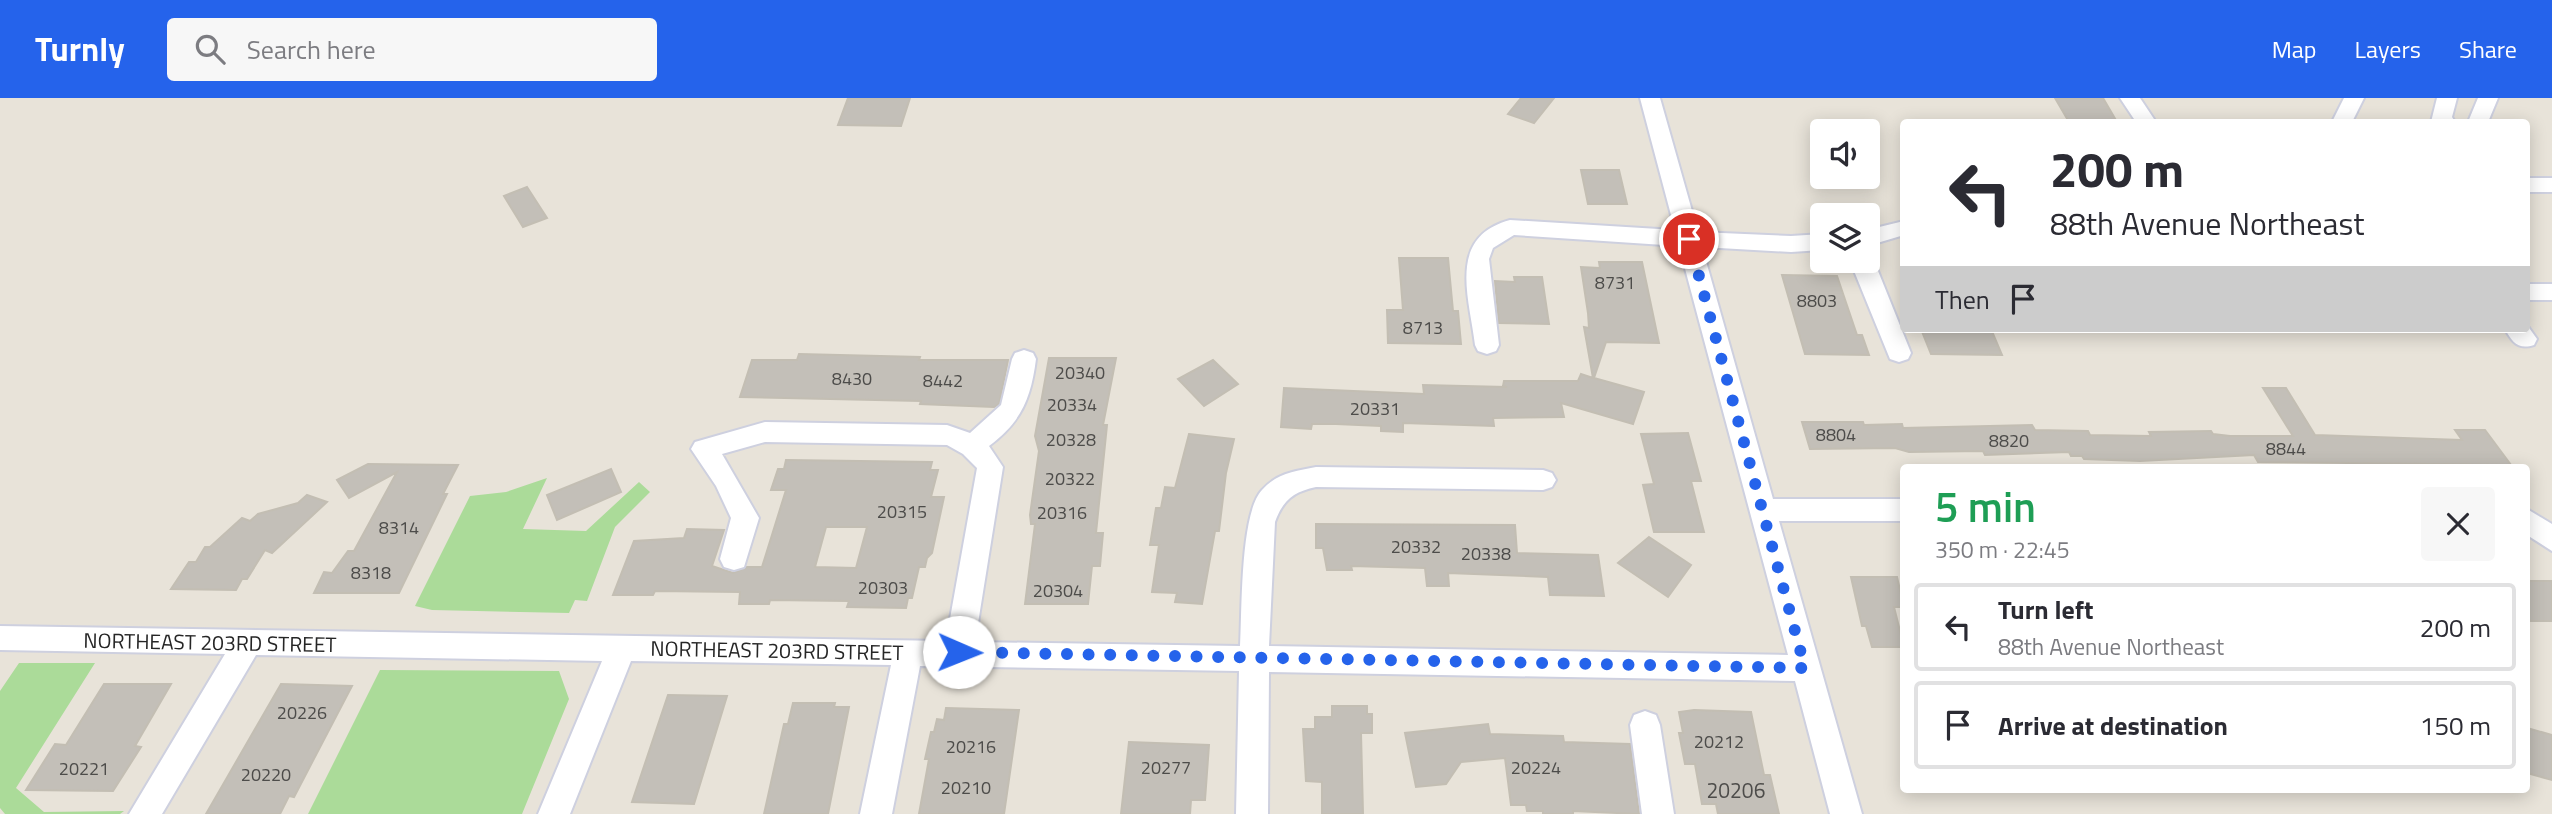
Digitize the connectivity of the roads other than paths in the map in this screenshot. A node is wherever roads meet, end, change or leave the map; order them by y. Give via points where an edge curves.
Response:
1 (1650, 98) edge
2 (2130, 98) edge
3 (2354, 98) edge
4 (2447, 98) edge
5 (2488, 98) edge
6 (2144, 119) edge
7 (2344, 119) edge
8 (2442, 119) edge
9 (2479, 119) edge
10 (2530, 185) edge
11 (2552, 185) edge
12 (1900, 229) edge
13 (1880, 235) edge
14 (1689, 239) junction
15 (1810, 243) edge
16 (1867, 273) edge
17 (2530, 292) edge
18 (2552, 292) edge
19 (1488, 345) dead end
20 (1899, 353) dead end
21 (1024, 359) dead end
22 (972, 445) junction
23 (1543, 480) dead end
24 (1763, 510) junction
25 (1900, 510) edge
26 (2530, 522) edge
27 (2552, 540) edge
28 (734, 559) dead end
29 (0, 638) edge
30 (248, 642) junction
31 (622, 648) junction
32 (908, 652) junction
33 (959, 652) junction
34 (1254, 657) junction
35 (1805, 668) junction
36 (1645, 725) dead end
37 (145, 814) edge
38 (554, 814) edge
39 (876, 814) edge
40 (1252, 814) edge
41 (1658, 814) edge
42 (1846, 814) edge

1 - 14 street
2 - 6 street
3 - 7 street
4 - 8 street
5 - 9 street
10 - 11 street
12 - 13 street
14 - 15 street
14 - 19 street via 1510,227 1483,244 1477,259
14 - 24 street
16 - 20 street
17 - 18 street
21 - 22 street via 1013,413
22 - 28 street via 947,435 765,432 704,449 746,518
22 - 33 street via 990,467 990,480
23 - 34 street via 1316,477 1290,482 1270,498 1261,522
24 - 25 street
24 - 35 street
26 - 27 street
29 - 30 street, NORTHEAST 203RD STREET
30 - 31 street, NORTHEAST 203RD STREET
30 - 37 street
31 - 32 street, NORTHEAST 203RD STREET
31 - 38 street
32 - 33 street, NORTHEAST 203RD STREET
32 - 39 street
33 - 34 street, NORTHEAST 203RD STREET
34 - 35 street, NORTHEAST 203RD STREET
34 - 40 street
35 - 42 street
36 - 41 street

